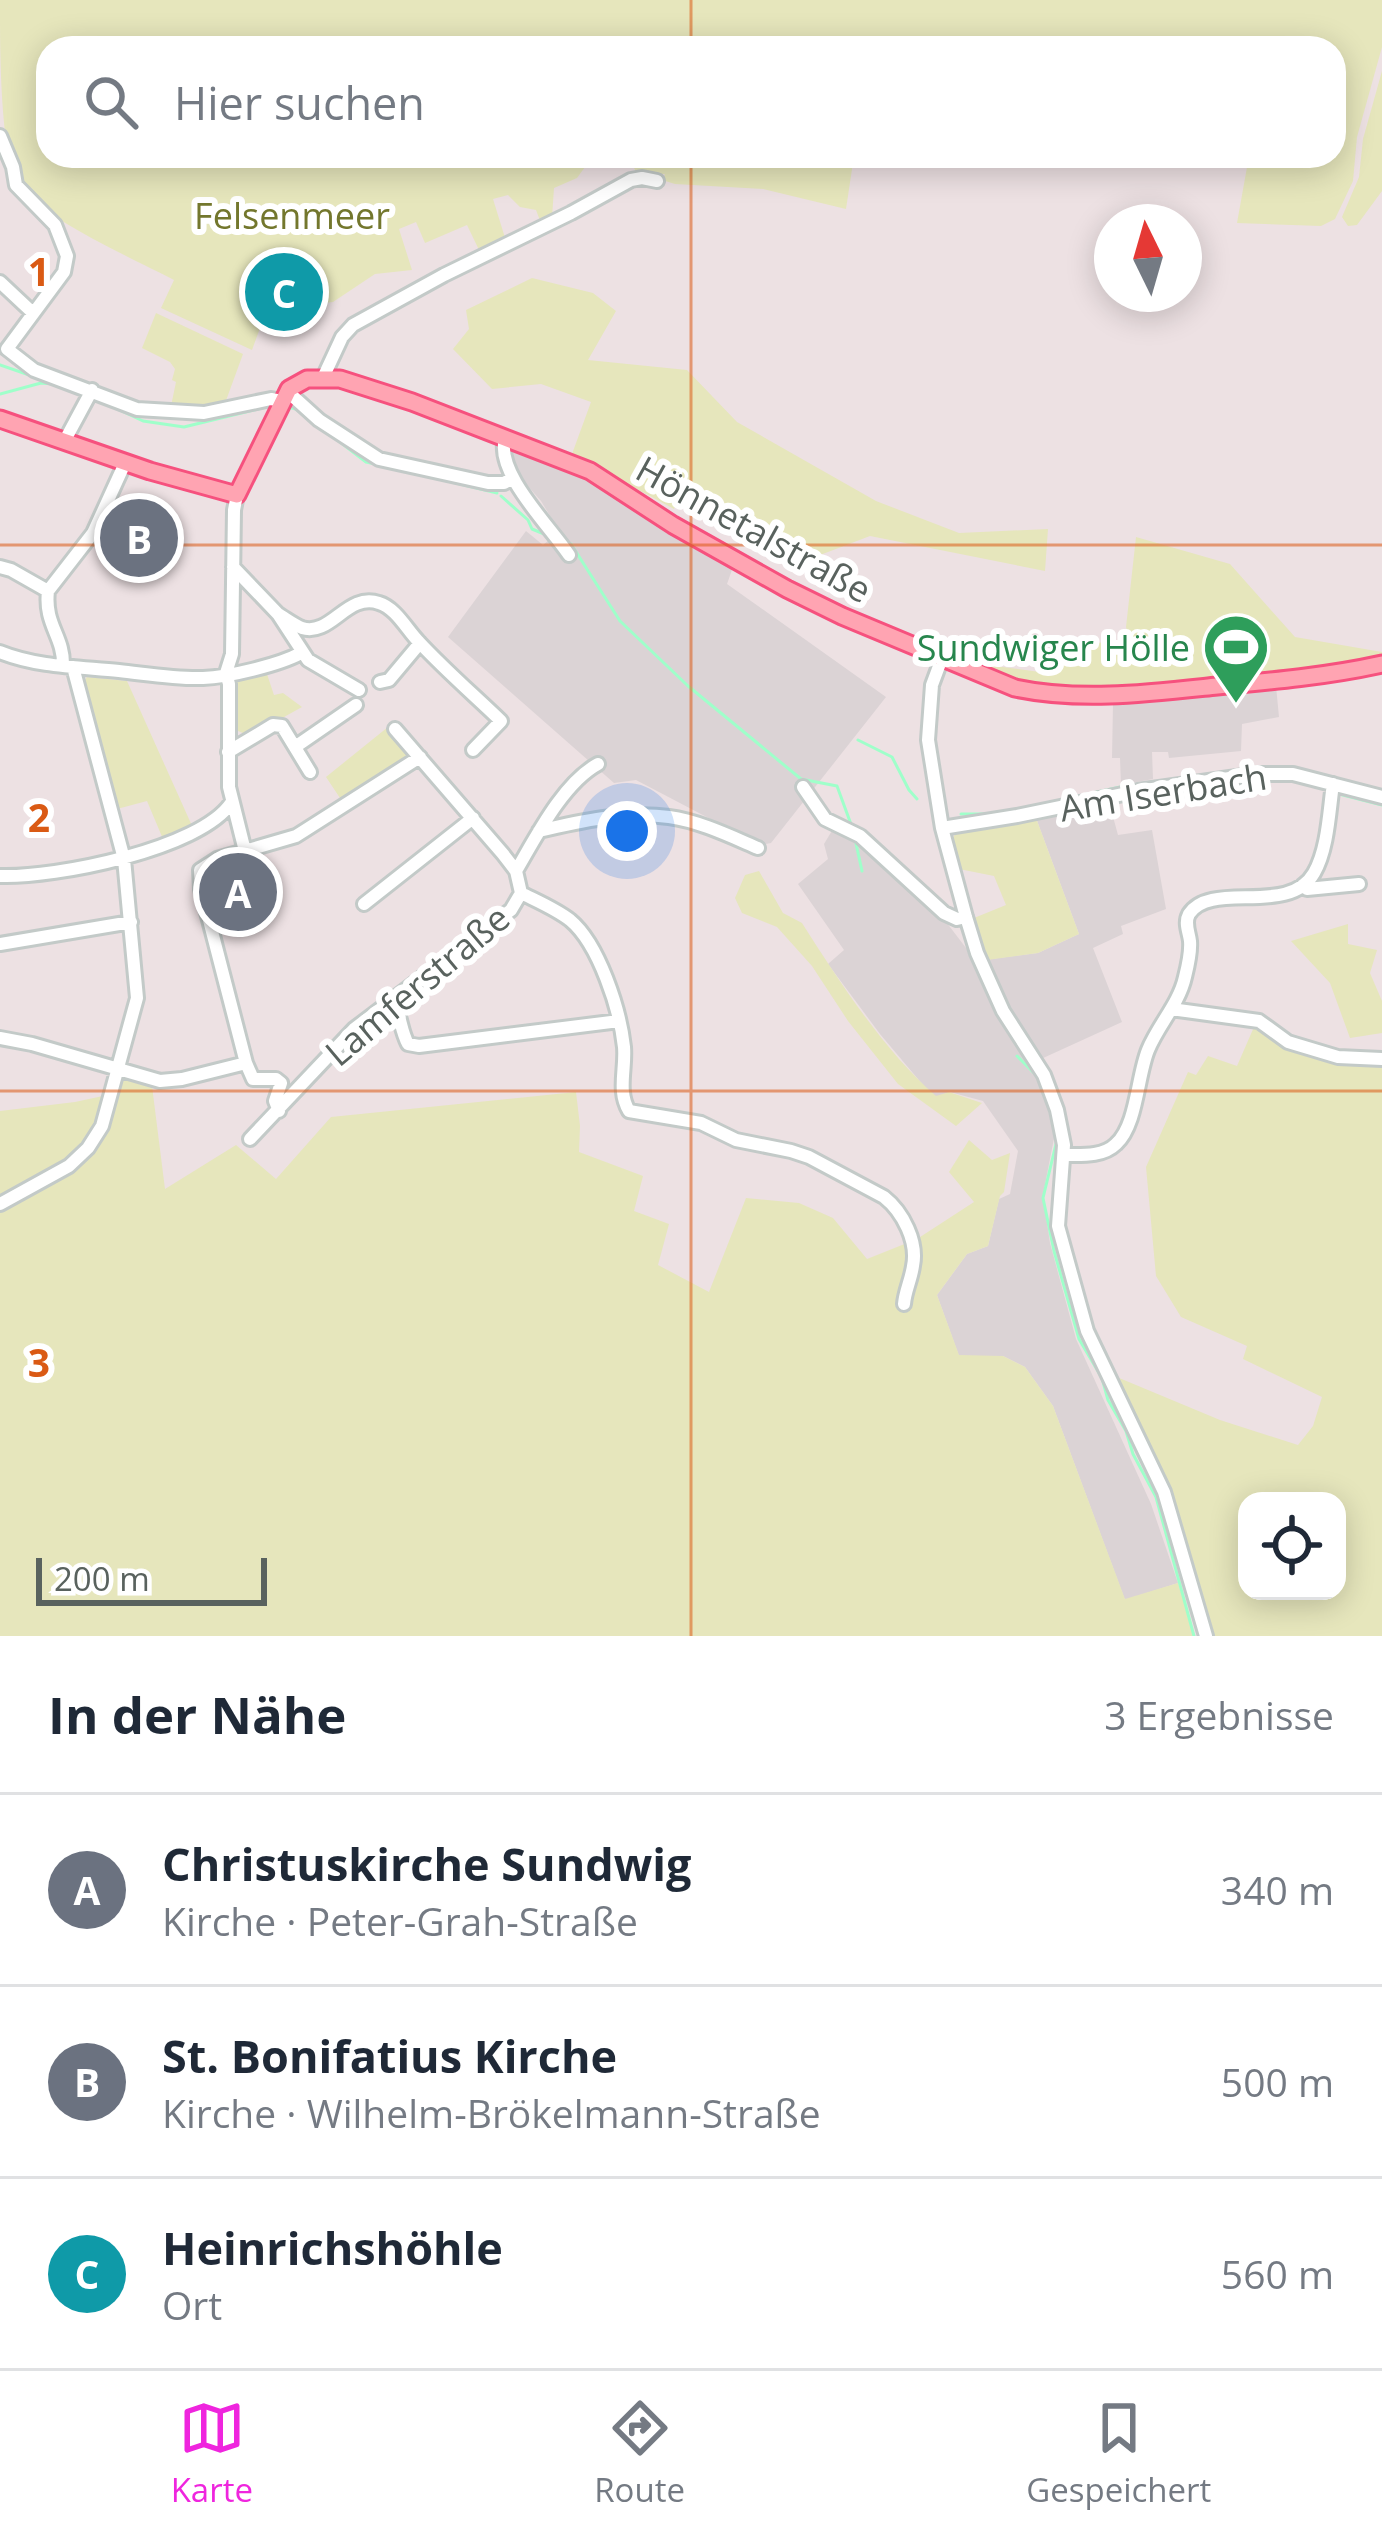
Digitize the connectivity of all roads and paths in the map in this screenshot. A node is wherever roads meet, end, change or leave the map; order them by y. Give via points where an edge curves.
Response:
1 (0, 136) edge
2 (657, 181) dead end
3 (0, 281) edge
4 (33, 313) junction
5 (322, 380) junction
6 (90, 394) junction
7 (285, 396) junction
8 (0, 419) edge
9 (505, 438) junction
10 (64, 442) junction
11 (125, 463) junction
12 (511, 479) junction
13 (237, 495) junction
14 (569, 555) dead end
15 (232, 566) junction
16 (0, 567) edge
17 (48, 591) junction
18 (278, 614) junction
19 (420, 643) junction
20 (0, 652) edge
21 (302, 653) junction
22 (942, 658) junction
23 (1382, 664) edge
24 (68, 666) junction
25 (226, 673) junction
26 (380, 682) dead end
27 (359, 690) dead end
28 (356, 705) dead end
29 (395, 728) dead end
30 (295, 747) junction
31 (473, 750) dead end
32 (228, 752) junction
33 (420, 757) junction
34 (598, 764) dead end
35 (310, 772) dead end
36 (1333, 784) junction
37 (803, 788) dead end
38 (1382, 797) edge
39 (231, 802) junction
40 (473, 818) junction
41 (942, 828) junction
42 (539, 831) junction
43 (758, 848) dead end
44 (245, 851) junction
45 (124, 859) junction
46 (515, 871) junction
47 (0, 876) edge
48 (1359, 884) dead end
49 (1303, 886) junction
50 (521, 893) junction
51 (364, 904) dead end
52 (966, 917) junction
53 (131, 922) junction
54 (0, 944) edge
55 (392, 999) junction
56 (1171, 1009) junction
57 (619, 1021) junction
58 (0, 1038) edge
59 (1382, 1058) edge
60 (246, 1064) junction
61 (115, 1069) junction
62 (279, 1111) junction
63 (250, 1139) dead end
64 (1064, 1155) junction
65 (0, 1204) edge
66 (904, 1304) dead end
67 (1206, 1636) edge

1 - 4 street via 16,185 55,225 67,256
2 - 5 street via 632,180 353,325
3 - 4 street
4 - 6 street via 7,349
5 - 7 main road via 302,380
5 - 9 main road, Hönnetalstraße via 412,402
6 - 7 street via 204,413
6 - 10 street
7 - 12 street via 380,459 488,483
7 - 13 main road
8 - 10 main road
9 - 12 street
9 - 22 main road, Hönnetalstraße via 590,471 762,575
10 - 11 main road
11 - 13 main road
11 - 17 street via 94,533
12 - 14 street
13 - 15 street
15 - 18 street
15 - 25 street
16 - 17 street
17 - 24 street via 47,612
18 - 19 street via 317,629 346,608 380,603
18 - 21 street
19 - 26 street
19 - 31 street via 501,721
20 - 24 street
21 - 25 street
21 - 27 street
22 - 23 main road, Hönnetalstraße via 1016,688 1075,695 1146,694
22 - 41 street via 927,726
24 - 25 street via 202,678
24 - 45 street
25 - 32 street
28 - 30 street
29 - 33 street
30 - 32 street via 273,725
30 - 35 street
32 - 39 street
33 - 40 street
33 - 44 street via 296,836
34 - 42 street, Lamferstraße
36 - 38 street, Am Iserbach
36 - 41 street, Am Iserbach via 1293,774 1242,775
36 - 49 street via 1316,870
37 - 52 street via 825,820 860,836 944,913
39 - 44 street
39 - 45 street via 213,822
40 - 46 street
40 - 51 street
41 - 52 street
42 - 43 street via 670,817
42 - 46 street, Lamferstraße
44 - 60 street via 208,863 199,880
45 - 47 street
45 - 53 street
46 - 50 street, Lamferstraße
48 - 49 street
49 - 56 street via 1263,898 1219,897 1194,909 1186,923 1184,983
50 - 55 street, Lamferstraße via 512,910
50 - 57 street via 570,920 587,940
52 - 64 street via 1003,1011 1051,1092
53 - 54 street
53 - 61 street via 136,998
55 - 57 street via 408,1044 419,1046
55 - 62 street, Lamferstraße
56 - 59 street via 1259,1022 1288,1042 1338,1057
56 - 64 street via 1150,1045 1119,1142
57 - 66 street via 628,1111 791,1150 894,1204 913,1244
58 - 61 street
60 - 61 street via 160,1081
60 - 62 street via 253,1079 279,1081
61 - 65 street via 102,1126 88,1148
62 - 63 street, Lamferstraße
64 - 67 street via 1058,1226 1087,1331 1164,1492

